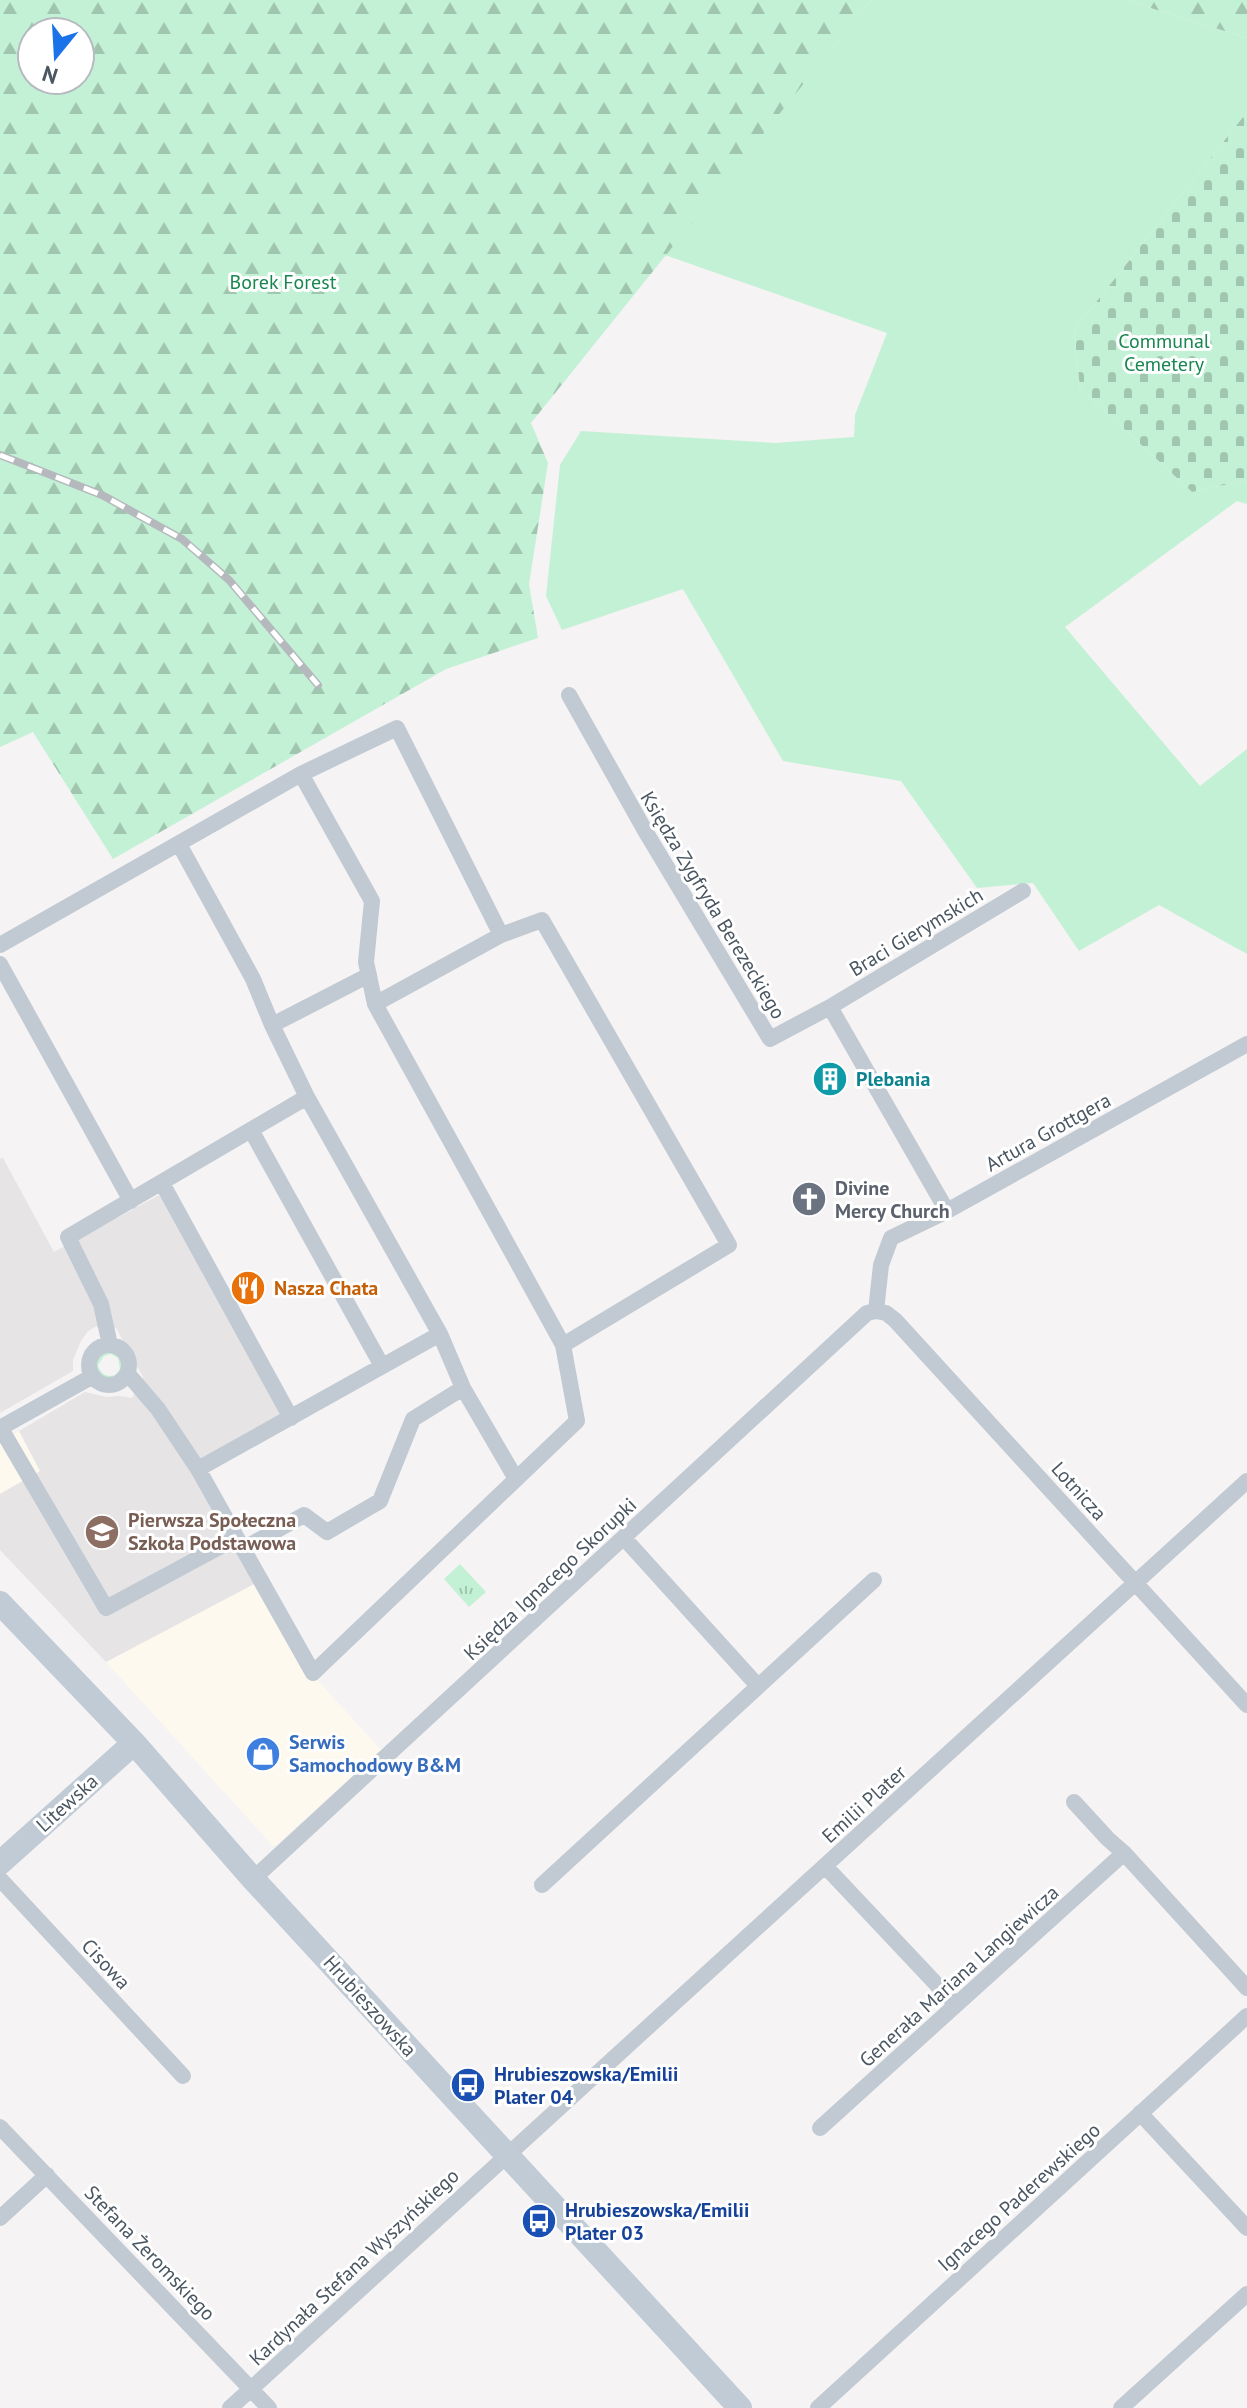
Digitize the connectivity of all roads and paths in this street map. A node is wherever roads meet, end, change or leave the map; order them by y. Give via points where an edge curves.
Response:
1 (569, 695) dead end
2 (301, 774) junction
3 (179, 844) junction
4 (1023, 891) dead end
5 (501, 935) junction
6 (0, 945) edge
7 (0, 964) edge
8 (369, 975) junction
9 (375, 1004) junction
10 (830, 1007) junction
11 (272, 1025) junction
12 (1247, 1044) edge
13 (307, 1097) junction
14 (251, 1130) junction
15 (162, 1183) junction
16 (131, 1201) junction
17 (947, 1211) junction
18 (876, 1311) junction
19 (440, 1334) junction
20 (110, 1345) junction
21 (563, 1345) junction
22 (382, 1366) junction
23 (128, 1374) junction
24 (93, 1376) junction
25 (463, 1388) junction
26 (0, 1406) edge
27 (291, 1418) junction
28 (3, 1426) edge
29 (198, 1469) junction
30 (516, 1479) junction
31 (1247, 1481) edge
32 (624, 1538) junction
33 (240, 1543) junction
34 (874, 1580) dead end
35 (1136, 1583) junction
36 (0, 1603) edge
37 (758, 1686) junction
38 (1247, 1705) edge
39 (134, 1743) junction
40 (1074, 1802) dead end
41 (1124, 1853) junction
42 (0, 1863) edge
43 (825, 1866) junction
44 (0, 1879) edge
45 (253, 1879) junction
46 (542, 1885) dead end
47 (1247, 1988) edge
48 (956, 2005) junction
49 (1247, 2016) edge
50 (183, 2076) dead end
51 (1140, 2113) junction
52 (0, 2127) edge
53 (820, 2128) dead end
54 (506, 2155) junction
55 (47, 2175) junction
56 (0, 2218) edge
57 (1247, 2228) edge
58 (1247, 2294) edge
59 (251, 2389) junction
60 (230, 2408) edge
61 (269, 2408) edge
62 (740, 2408) edge
63 (818, 2408) edge
64 (1121, 2408) edge

1 - 10 street, Księdza Zygfryda Berezeckiego via 770,1039
2 - 3 street
2 - 5 street via 397,728
2 - 8 street via 372,901
3 - 6 street
3 - 11 street via 253,979
4 - 10 street, Braci Gierymskich
5 - 9 street
5 - 21 street via 542,920 729,1245
7 - 16 street
8 - 9 street
8 - 11 street
9 - 21 street
10 - 17 street
11 - 13 street
12 - 17 street, Artura Grottgera
13 - 14 street
13 - 19 street
14 - 15 street
14 - 22 street
15 - 16 street
15 - 27 street
16 - 20 street via 68,1237 101,1304
17 - 18 street, Artura Grottgera via 891,1238 881,1265
18 - 32 street, Księdza Ignacego Skorupki via 867,1313
18 - 35 street, Lotnicza via 895,1320
19 - 22 street
19 - 25 street
20 - 23 street via 127,1355
20 - 24 street via 92,1354
21 - 30 street via 577,1421
22 - 27 street
23 - 24 street via 113,1386
23 - 29 street
24 - 28 street
25 - 30 street
25 - 33 street via 413,1419 380,1501 327,1532 304,1515
26 - 28 street
27 - 29 street
28 - 33 street via 106,1608
29 - 33 street
30 - 33 street via 313,1673
31 - 35 street, Emilii Plater
32 - 37 street
32 - 45 street, Księdza Ignacego Skorupki
34 - 37 street
35 - 38 street, Lotnicza
35 - 43 street, Emilii Plater
36 - 39 main road, Hrubieszowska
37 - 46 street
39 - 42 main road, Litewska
39 - 45 main road, Hrubieszowska
40 - 41 street
41 - 47 street
41 - 48 street, Generała Mariana Langiewicza
43 - 48 street
43 - 54 street, Emilii Plater
44 - 50 street, Cisowa
45 - 54 main road, Hrubieszowska
48 - 53 street, Generała Mariana Langiewicza
49 - 51 street, Ignacego Paderewskiego
51 - 57 street
51 - 63 street, Ignacego Paderewskiego
52 - 55 street, Stefana Żeromskiego
54 - 59 street, Kardynała Stefana Wyszyńskiego
54 - 62 main road, Hrubieszowska
55 - 56 street
55 - 59 street, Stefana Żeromskiego
58 - 64 street
59 - 60 street, Kardynała Stefana Wyszyńskiego
59 - 61 street, Stefana Żeromskiego

